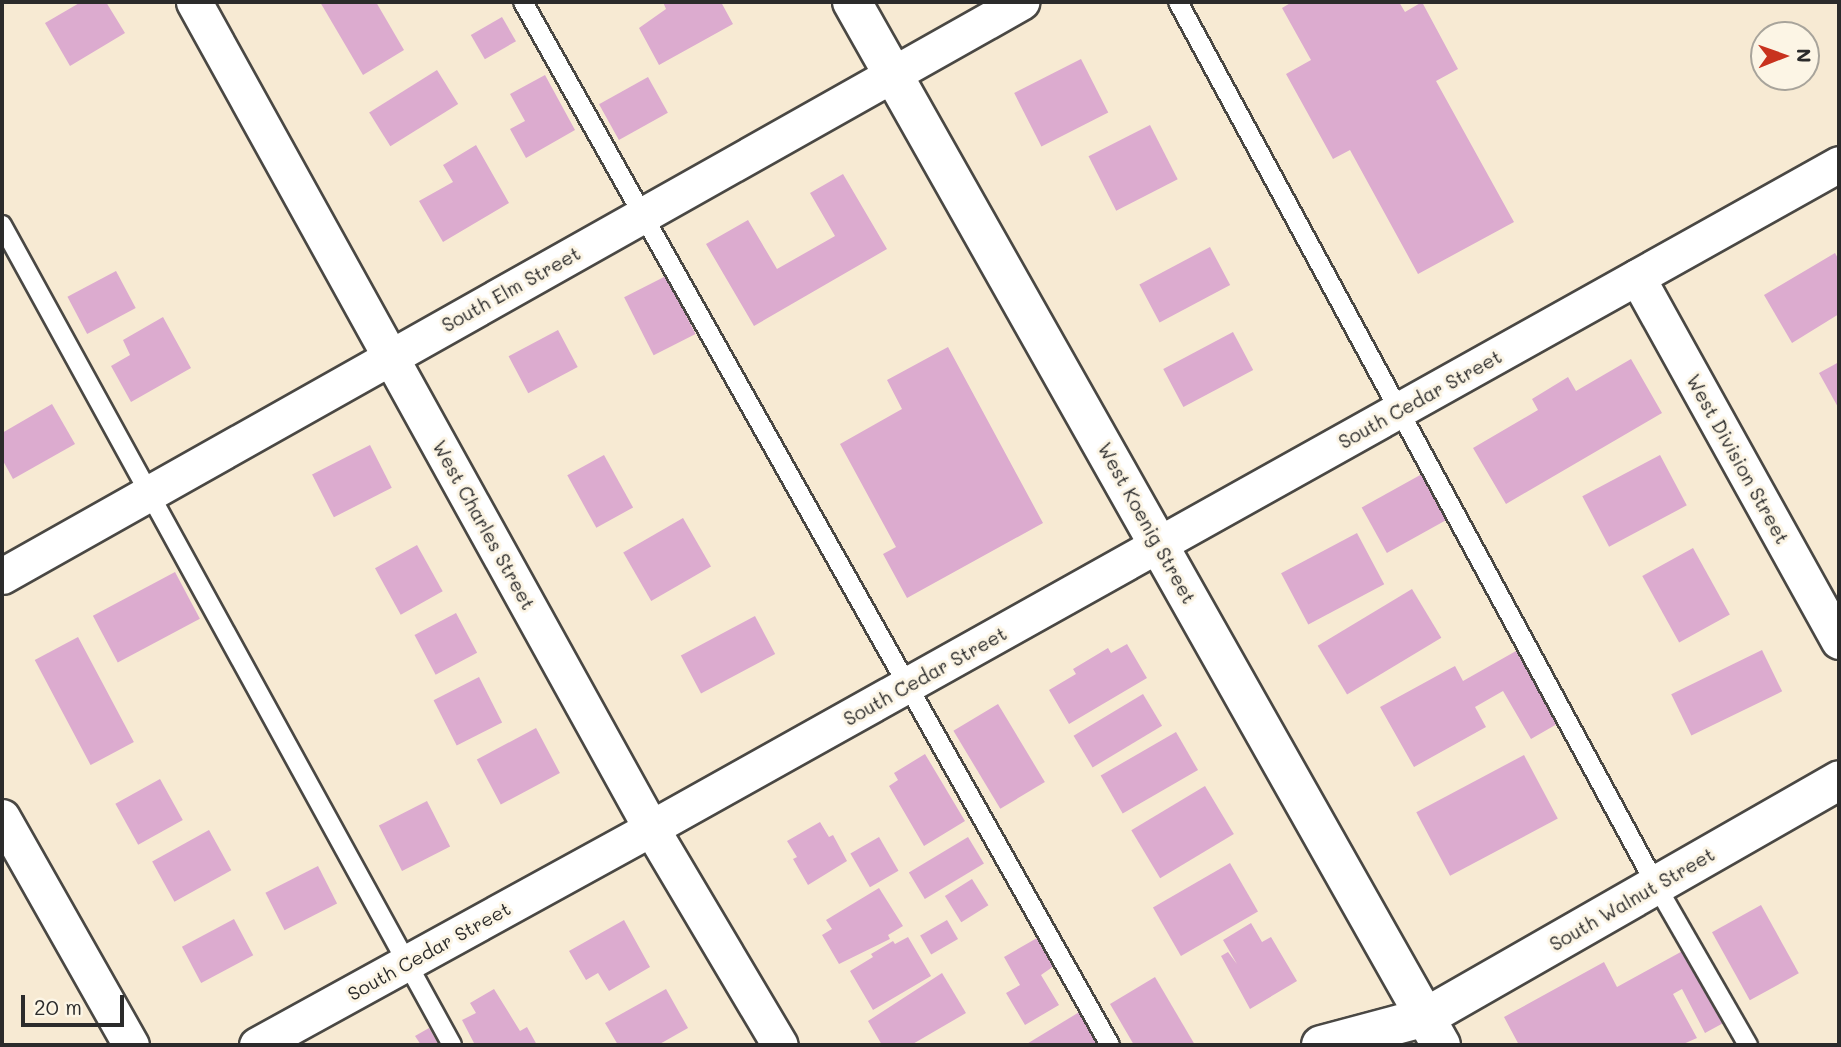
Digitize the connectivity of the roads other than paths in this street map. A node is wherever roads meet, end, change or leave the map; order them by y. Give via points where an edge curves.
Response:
1 (194, 2) edge
2 (523, 2) edge
3 (852, 2) edge
4 (1021, 2) edge
5 (1178, 2) edge
6 (893, 72) junction
7 (1839, 164) edge
8 (643, 215) junction
9 (2, 225) edge
10 (1637, 276) junction
11 (391, 357) junction
12 (1399, 410) junction
13 (149, 493) junction
14 (1159, 545) junction
15 (2, 576) edge
16 (1839, 641) edge
17 (908, 685) junction
18 (1839, 780) edge
19 (2, 817) edge
20 (651, 828) junction
21 (1656, 885) junction
22 (407, 962) junction
23 (1434, 1031) edge
24 (131, 1045) edge
25 (257, 1045) edge
26 (452, 1045) edge
27 (780, 1045) edge
28 (1110, 1045) edge
29 (1321, 1045) edge
30 (1398, 1045) edge
31 (1748, 1045) edge

1 - 11 street, West Charles Street
2 - 8 lane
3 - 6 street, West Koenig Street
4 - 6 street, South Elm Street
5 - 12 lane
6 - 8 street, South Elm Street
6 - 14 street, West Koenig Street
7 - 10 street
8 - 11 street, South Elm Street
8 - 17 lane
9 - 13 lane
10 - 12 street, South Cedar Street
10 - 16 street, West Division Street
11 - 13 street, South Elm Street
11 - 20 street, West Charles Street
12 - 14 street, South Cedar Street
12 - 21 lane
13 - 15 street, South Elm Street
13 - 22 lane
14 - 17 street, South Cedar Street
14 - 23 street, West Koenig Street
17 - 20 street, South Cedar Street
17 - 28 lane
18 - 21 street, South Walnut Street
19 - 24 street
20 - 22 street, South Cedar Street
20 - 27 street, West Charles Street
21 - 23 street, South Walnut Street
21 - 31 lane
22 - 25 street, South Cedar Street
22 - 26 lane
23 - 29 street, South Walnut Street
23 - 30 street, South Walnut Street

